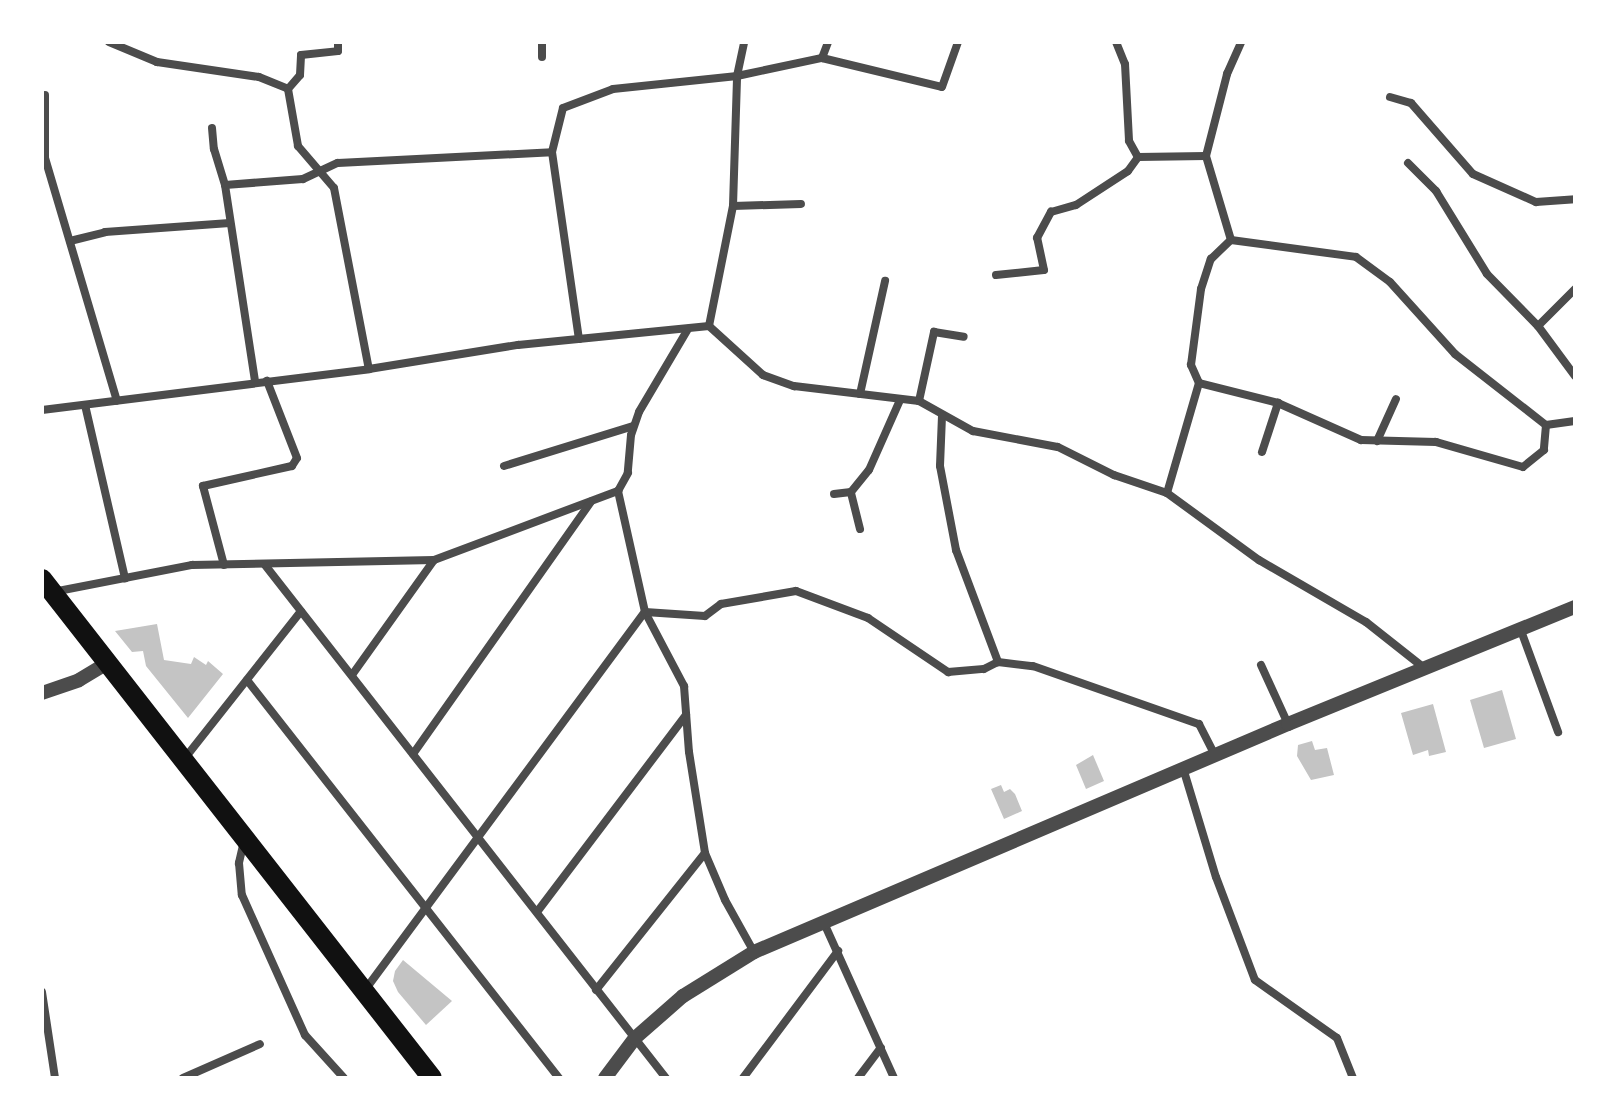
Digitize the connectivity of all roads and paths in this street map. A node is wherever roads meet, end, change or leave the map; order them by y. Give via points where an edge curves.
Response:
1 (109, 42) edge
2 (338, 42) edge
3 (542, 42) edge
4 (744, 42) edge
5 (828, 42) edge
6 (958, 42) edge
7 (1116, 42) edge
8 (1241, 42) edge
9 (542, 57) dead end
10 (822, 58) junction
11 (737, 76) junction
12 (288, 89) junction
13 (45, 95) dead end
14 (1390, 97) dead end
15 (212, 128) dead end
16 (552, 152) junction
17 (1206, 156) junction
18 (1138, 157) junction
19 (1408, 163) dead end
20 (319, 169) junction
21 (225, 185) junction
22 (1575, 199) edge
23 (801, 204) dead end
24 (733, 206) junction
25 (230, 223) junction
26 (1231, 240) junction
27 (70, 241) junction
28 (996, 275) dead end
29 (885, 281) dead end
30 (1575, 289) edge
31 (709, 326) junction
32 (1538, 326) junction
33 (688, 329) junction
34 (964, 337) dead end
35 (579, 339) junction
36 (369, 369) junction
37 (1575, 376) edge
38 (267, 381) junction
39 (255, 382) junction
40 (1199, 383) junction
41 (860, 394) junction
42 (1396, 399) dead end
43 (900, 400) junction
44 (117, 401) junction
45 (919, 401) junction
46 (1278, 403) junction
47 (85, 405) junction
48 (42, 410) edge
49 (942, 416) junction
50 (1575, 421) edge
51 (1546, 425) junction
52 (633, 426) junction
53 (1377, 441) junction
54 (1262, 452) dead end
55 (504, 466) dead end
56 (618, 491) junction
57 (851, 492) junction
58 (1167, 493) junction
59 (834, 494) dead end
60 (592, 501) junction
61 (860, 529) dead end
62 (434, 560) junction
63 (224, 565) junction
64 (265, 565) junction
65 (125, 578) junction
66 (47, 585) edge
67 (1575, 607) edge
68 (301, 611) junction
69 (645, 612) junction
70 (1519, 628) junction
71 (998, 662) junction
72 (107, 663) junction
73 (1261, 665) dead end
74 (1423, 667) junction
75 (352, 675) junction
76 (247, 680) junction
77 (42, 693) edge
78 (687, 714) junction
79 (1288, 724) junction
80 (1558, 732) dead end
81 (413, 754) junction
82 (1215, 755) junction
83 (184, 760) junction
84 (1183, 768) junction
85 (477, 838) junction
86 (244, 841) junction
87 (705, 853) junction
88 (425, 907) junction
89 (537, 912) junction
90 (824, 923) junction
91 (838, 951) junction
92 (754, 952) junction
93 (596, 990) junction
94 (364, 991) junction
95 (42, 992) edge
96 (635, 1038) junction
97 (260, 1044) dead end
98 (881, 1048) junction
99 (55, 1078) edge
100 (183, 1078) edge
101 (344, 1078) edge
102 (432, 1078) edge
103 (559, 1078) edge
104 (605, 1078) edge
105 (666, 1078) edge
106 (743, 1078) edge
107 (858, 1078) edge
108 (894, 1078) edge
109 (1353, 1078) edge

1 - 12 street via 157,62 259,77
2 - 12 street via 338,51 301,55 300,75
3 - 9 street
4 - 11 street
5 - 10 street
6 - 10 street via 942,87
7 - 18 street via 1125,64 1129,141
8 - 17 street
10 - 11 street
11 - 16 street via 613,89 563,108
11 - 24 street
12 - 20 street via 298,146
13 - 27 street via 45,158
14 - 22 street via 1411,103 1473,174 1536,202
15 - 21 street
16 - 20 street via 338,163
16 - 35 street
17 - 18 street
17 - 26 street
18 - 28 street via 1128,171 1076,205 1051,212 1037,238 1044,270
19 - 32 street via 1436,191 1487,274
20 - 21 street via 303,179
20 - 36 street via 334,188
21 - 25 street
23 - 24 street
24 - 31 street
25 - 27 street via 105,232
25 - 39 street
26 - 40 street via 1211,259 1201,289 1191,365
26 - 51 street via 1356,257 1390,282 1455,354
27 - 44 street
29 - 41 street
30 - 32 street
31 - 33 street
31 - 41 street via 763,375 794,386
32 - 37 street
33 - 35 street
33 - 52 street
34 - 45 street via 934,332
35 - 36 street
36 - 38 street
38 - 39 street
38 - 63 street via 297,458 292,466 203,486
39 - 44 street
40 - 46 street
40 - 58 street
41 - 43 street
42 - 53 street
43 - 45 street
43 - 57 street via 869,470
44 - 47 street
45 - 49 street
46 - 53 street via 1361,440
46 - 54 street
47 - 48 street
47 - 65 street
49 - 58 street via 973,431 1058,447 1114,475
49 - 71 street via 940,466 956,550
50 - 51 street
51 - 53 street via 1544,450 1523,467 1436,442
52 - 55 street
52 - 56 street via 628,473
56 - 60 street
56 - 69 street
57 - 59 street
57 - 61 street
58 - 74 street via 1259,560 1366,622
60 - 62 street
60 - 81 street
62 - 64 street
62 - 75 street
63 - 64 street
63 - 65 street via 192,565
64 - 68 street
65 - 66 street
66 - 72 main road
67 - 70 street
68 - 75 street
68 - 76 street
69 - 71 street via 705,616 721,604 796,591 868,618 948,672 984,669
69 - 78 street via 684,686
69 - 85 street
70 - 74 street
70 - 80 street
71 - 82 street via 1033,666 1199,724
72 - 77 street
72 - 83 main road
73 - 79 street
74 - 79 street
75 - 81 street
76 - 83 street
76 - 88 street
78 - 87 street
78 - 89 street
79 - 82 street
81 - 85 street
82 - 84 street
83 - 86 main road
84 - 90 street
84 - 109 street via 1255,980 1337,1038
85 - 88 street
85 - 89 street
86 - 94 main road
86 - 101 street via 239,863 242,895 305,1035
87 - 92 street
87 - 93 street
88 - 94 street
88 - 103 street
89 - 93 street
90 - 91 street
90 - 92 street
91 - 98 street
91 - 106 street
92 - 96 street via 683,996
93 - 96 street
94 - 102 main road
95 - 99 street
96 - 104 street
96 - 105 street
97 - 100 street
98 - 107 street
98 - 108 street

